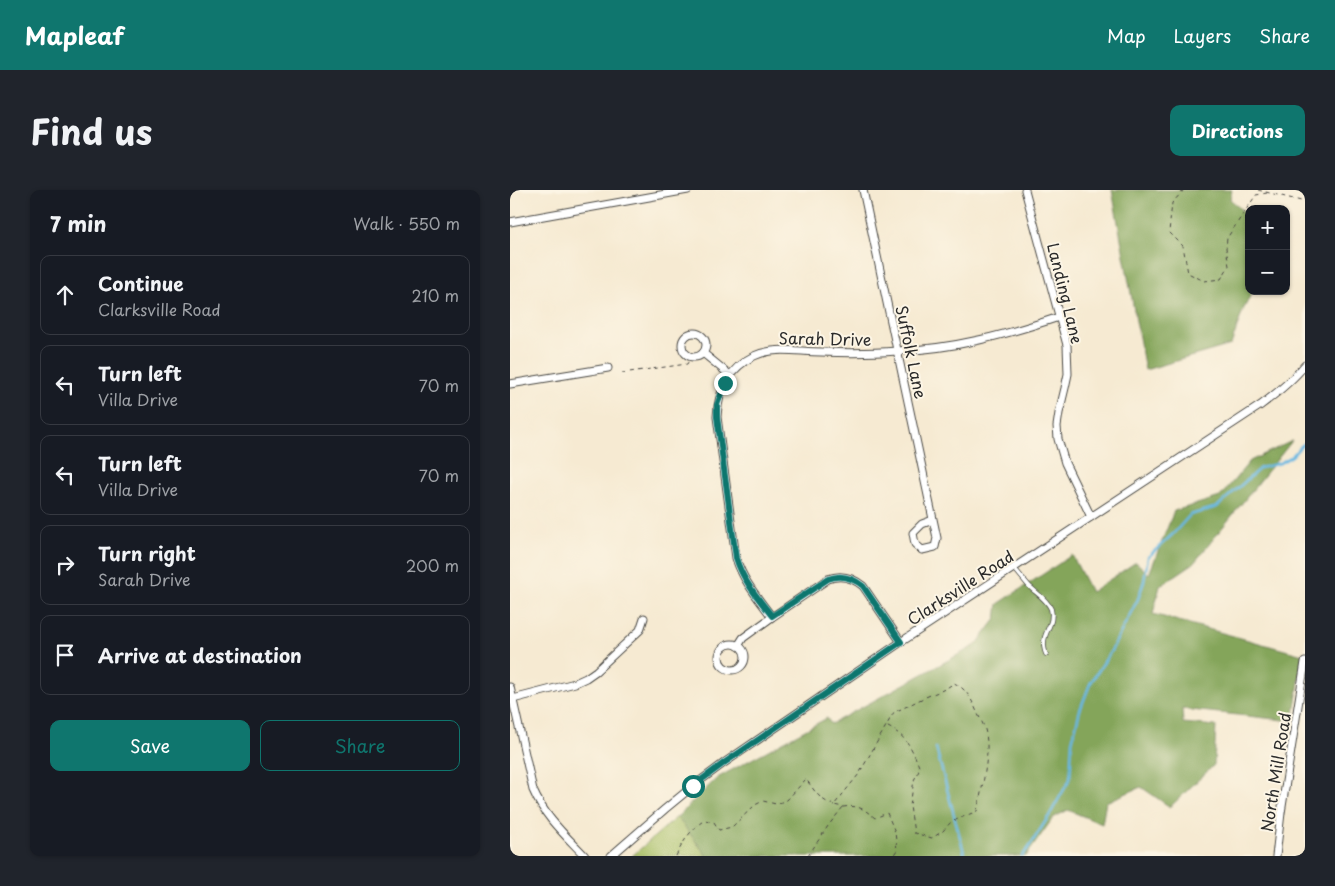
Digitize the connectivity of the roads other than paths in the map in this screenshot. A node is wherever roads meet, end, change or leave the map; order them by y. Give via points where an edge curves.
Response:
1 (688, 190) edge
2 (863, 190) edge
3 (1025, 190) edge
4 (510, 222) edge
5 (1059, 318) junction
6 (898, 351) junction
7 (703, 353) junction
8 (608, 368) dead end
9 (1304, 368) edge
10 (730, 375) junction
11 (510, 384) edge
12 (1091, 517) junction
13 (933, 520) junction
14 (1014, 568) junction
15 (772, 616) junction
16 (644, 618) dead end
17 (901, 642) junction
18 (738, 646) dead end
19 (1046, 654) dead end
20 (1305, 662) edge
21 (510, 687) edge
22 (513, 699) junction
23 (585, 856) edge
24 (611, 856) edge
25 (1276, 856) edge

1 - 4 street
2 - 6 street, Suffolk Lane
3 - 5 street, Landing Lane
5 - 6 street, Sarah Drive via 983,340
5 - 12 street, Landing Lane via 1067,345 1068,374 1057,426 1058,439 1065,463
6 - 10 street, Sarah Drive via 777,350 744,361
6 - 13 street, Suffolk Lane
7 - 7 street via 697,356 685,354 682,340 688,334 696,333 703,337 706,345
7 - 10 street
8 - 11 street
9 - 12 street, Clarksville Road via 1261,405
10 - 15 street, Sarah Drive via 720,394 717,417 736,558 745,580
12 - 14 street, Clarksville Road
13 - 13 street, Suffolk Lane via 937,538 934,548 922,550 915,544 913,533 922,524
14 - 17 street, Clarksville Road
14 - 19 lane via 1051,610 1044,638
15 - 17 street via 828,579 850,577 863,586
15 - 18 street
16 - 22 street via 640,630 586,678
17 - 24 street, Clarksville Road via 716,768
20 - 25 street, North Mill Road
21 - 22 street
22 - 23 street via 538,801

